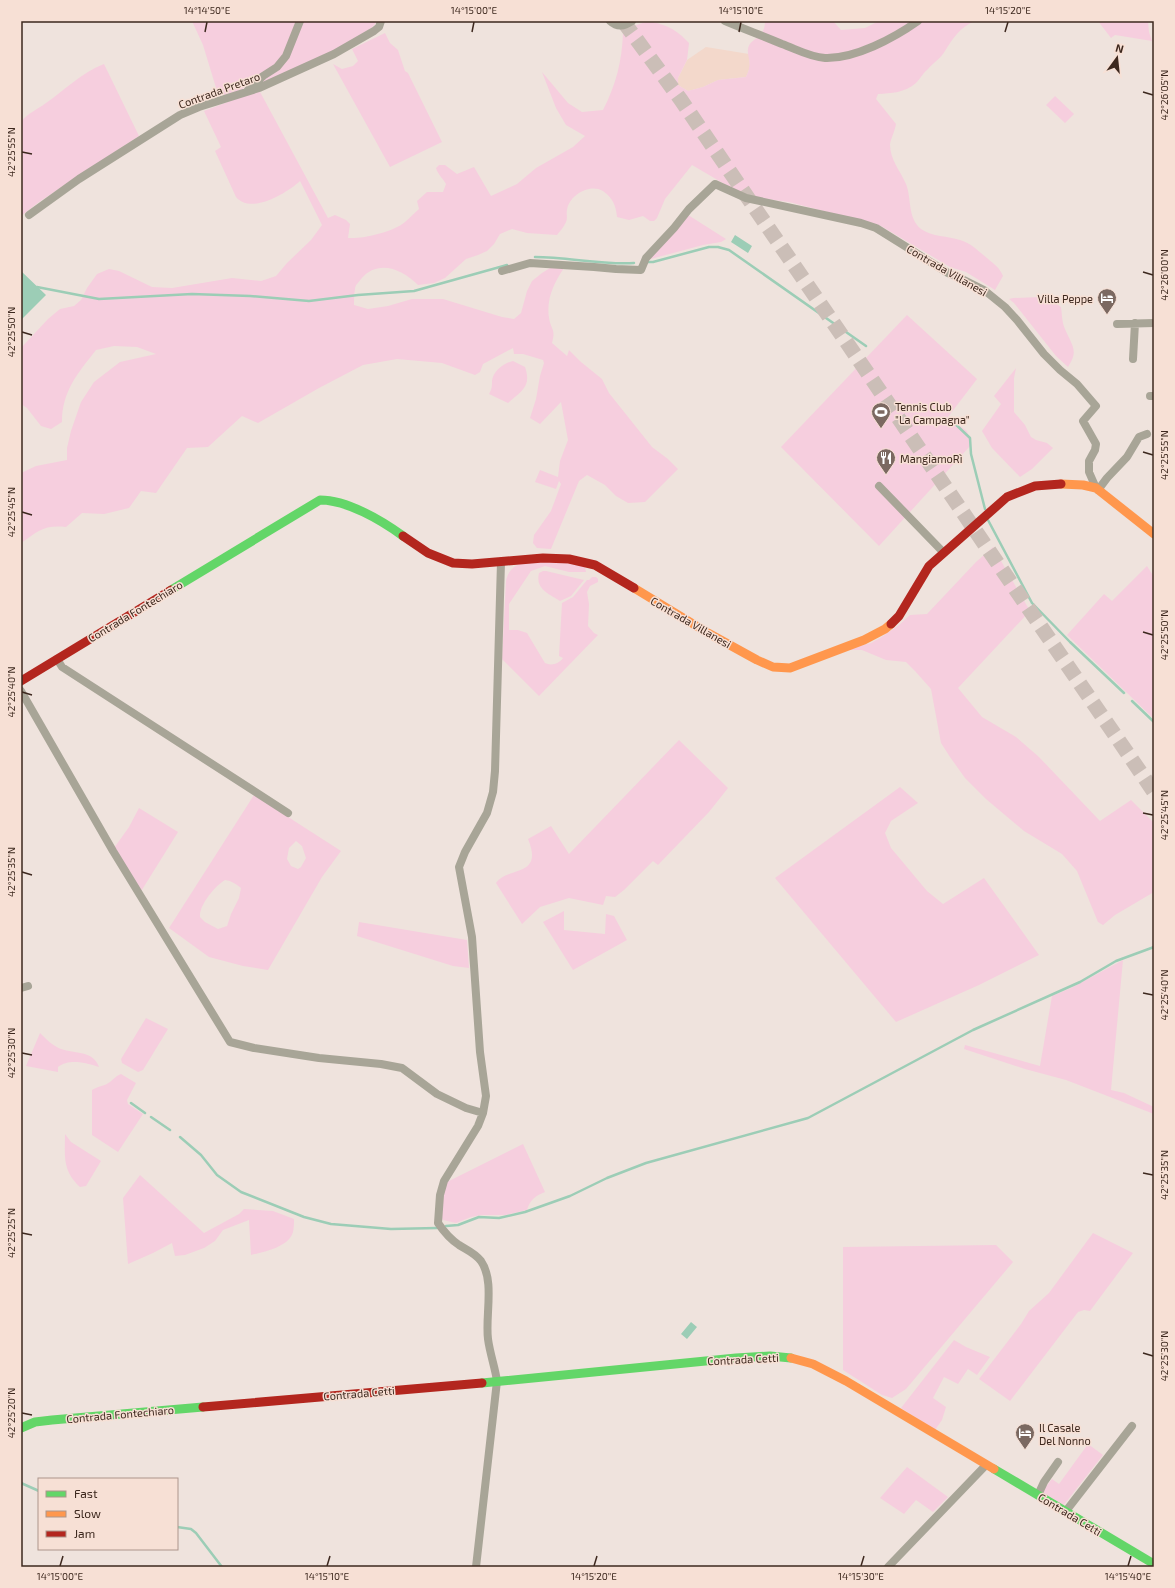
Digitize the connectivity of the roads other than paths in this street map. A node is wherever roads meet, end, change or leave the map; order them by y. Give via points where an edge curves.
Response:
1 (300, 21) edge
2 (381, 21) edge
3 (610, 21) edge
4 (632, 21) edge
5 (725, 21) edge
6 (918, 21) edge
7 (246, 92) junction
8 (29, 215) dead end
9 (502, 271) dead end
10 (1154, 323) edge
11 (1117, 324) dead end
12 (1135, 324) junction
13 (1133, 359) dead end
14 (1147, 434) dead end
15 (879, 486) dead end
16 (1097, 489) junction
17 (1154, 534) edge
18 (249, 542) joint
19 (944, 553) junction
20 (501, 562) junction
21 (57, 659) junction
22 (21, 681) edge
23 (21, 692) edge
24 (288, 813) dead end
25 (483, 1113) junction
26 (497, 1381) junction
27 (221, 1405) joint
28 (1132, 1426) dead end
29 (21, 1428) edge
30 (1058, 1462) dead end
31 (986, 1465) junction
32 (1038, 1495) junction
33 (1066, 1511) junction
34 (1154, 1564) edge
35 (476, 1567) edge
36 (888, 1567) edge

1 - 7 street via 286,56 277,67
2 - 7 street, Contrada Pretaro via 374,31 334,54
3 - 4 street via 615,25 624,26
5 - 6 street via 806,54 825,58 858,52 901,33
7 - 8 street, Contrada Pretaro via 180,115 79,178
9 - 16 street, Contrada Villanesi via 530,263 642,270 646,258 715,184 746,198 876,228 928,262 984,290 1009,312 1044,354 1077,384 1096,406 1083,421 1096,444 1089,461 1089,472
10 - 12 street
11 - 12 street
12 - 13 street
14 - 16 street via 1139,437 1127,457
15 - 19 street
16 - 17 street, Contrada Villanesi
16 - 19 street, Contrada Villanesi via 1086,485 1038,485 1013,494
18 - 20 street, Contrada Villanesi via 320,500 333,501 390,527 439,560 470,565
18 - 21 street, Contrada Fontechiaro
19 - 20 street, Contrada Villanesi via 929,566 899,616 885,629 864,640 790,668 773,666 757,660 595,565 573,558
20 - 25 street via 493,792 487,813 460,866 472,938 480,1052 486,1096
21 - 22 street, Contrada Fontechiaro
21 - 24 street via 62,667
23 - 25 street via 113,851 230,1042 319,1058 402,1068 437,1094
25 - 26 street via 478,1126 444,1181 438,1223 444,1233 474,1253 486,1270 488,1340
26 - 27 street, Contrada Cetti
26 - 31 street, Contrada Cetti via 723,1358 795,1358 846,1381
26 - 35 street
27 - 29 street, Contrada Fontechiaro via 48,1420
28 - 33 street
30 - 32 street
31 - 32 street, Contrada Cetti
31 - 36 street
32 - 33 street, Contrada Cetti
33 - 34 street, Contrada Cetti

